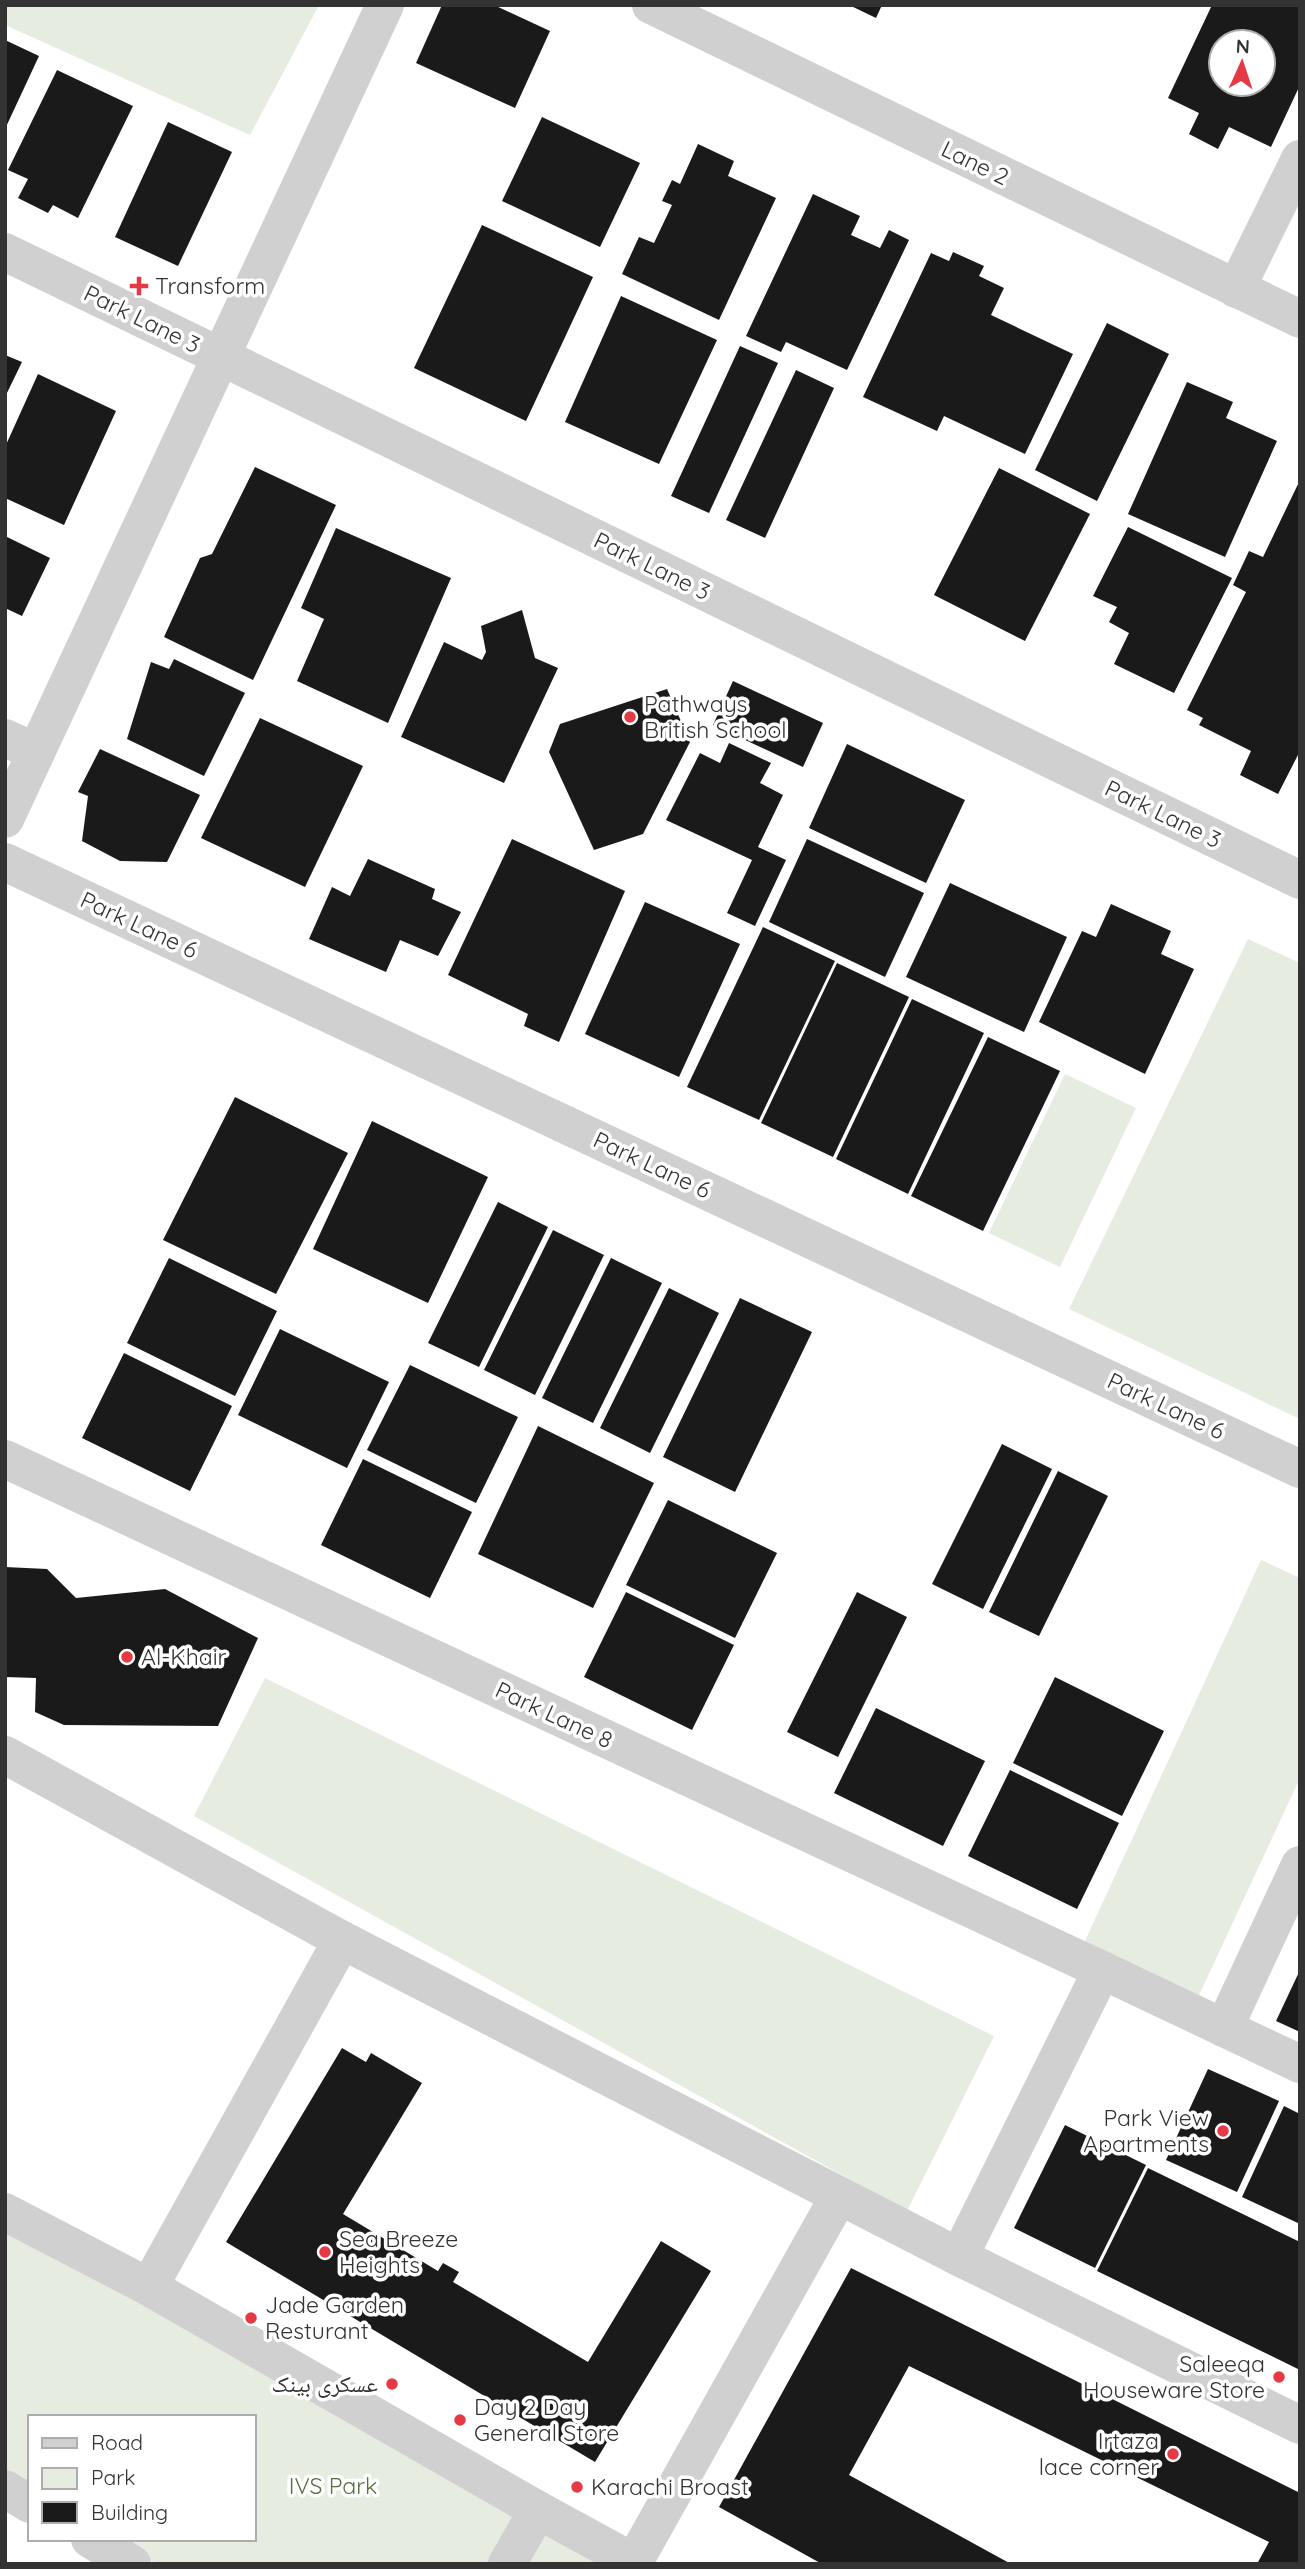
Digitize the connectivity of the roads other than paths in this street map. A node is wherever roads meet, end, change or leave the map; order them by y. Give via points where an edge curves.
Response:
1 (385, 5) edge
2 (651, 5) edge
3 (1300, 159) edge
4 (5, 252) edge
5 (1236, 289) junction
6 (1300, 319) edge
7 (221, 357) junction
8 (21, 745) edge
9 (5, 819) edge
10 (5, 862) edge
11 (1300, 880) edge
12 (5, 1459) edge
13 (1300, 1469) edge
14 (5, 1755) edge
15 (1300, 1865) edge
16 (342, 1940) junction
17 (1102, 1970) junction
18 (1224, 2028) junction
19 (1300, 2064) edge
20 (839, 2196) junction
21 (5, 2211) edge
22 (959, 2257) junction
23 (149, 2287) junction
24 (1300, 2425) edge
25 (5, 2489) edge
26 (28, 2503) edge
27 (538, 2510) junction
28 (93, 2541) edge
29 (636, 2563) edge
30 (132, 2564) edge
31 (508, 2564) edge

1 - 7 street
2 - 5 street, Lane 2
3 - 5 street
4 - 7 street, Park Lane 3
5 - 6 street, Lane 2
7 - 8 street
7 - 11 street, Park Lane 3
8 - 9 street
10 - 13 street, Park Lane 6
12 - 17 street, Park Lane 8
14 - 16 street
15 - 18 street
16 - 20 street
16 - 23 street
17 - 18 street, Park Lane 8
17 - 22 street
18 - 19 street
20 - 22 street
20 - 29 street
21 - 23 street
22 - 24 street
23 - 27 street
25 - 26 street
27 - 29 street
27 - 31 street
28 - 30 street

